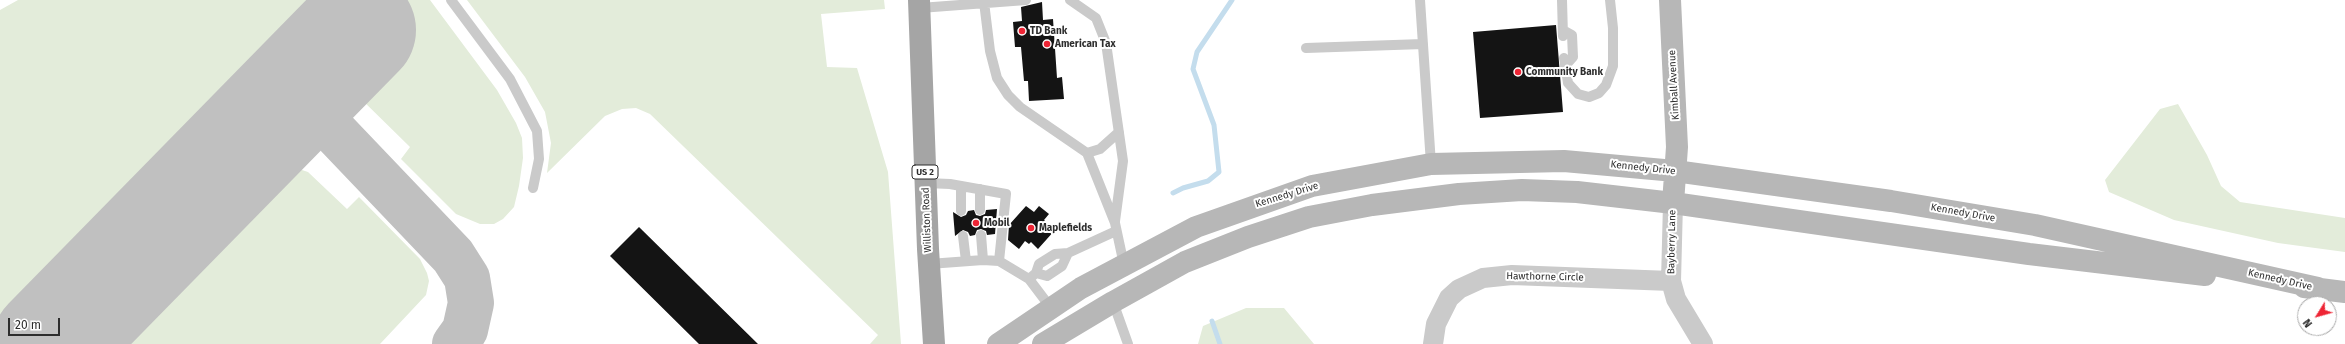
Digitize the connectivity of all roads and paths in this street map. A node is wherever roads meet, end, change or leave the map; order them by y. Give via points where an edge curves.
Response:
1 (451, 0) edge
2 (1026, 0) edge
3 (1070, 0) edge
4 (1420, 0) edge
5 (1562, 0) edge
6 (1610, 0) edge
7 (1670, 0) edge
8 (984, 2) junction
9 (919, 4) edge
10 (1423, 44) junction
11 (1306, 48) dead end
12 (1119, 132) junction
13 (1088, 153) junction
14 (1431, 164) junction
15 (1675, 170) junction
16 (926, 183) junction
17 (961, 186) junction
18 (533, 188) dead end
19 (980, 189) junction
20 (1673, 203) junction
21 (980, 210) dead end
22 (961, 211) dead end
23 (1115, 227) junction
24 (980, 235) dead end
25 (963, 236) dead end
26 (1068, 254) junction
27 (983, 260) junction
28 (999, 261) junction
29 (966, 262) junction
30 (929, 264) junction
31 (1124, 265) junction
32 (1032, 276) junction
33 (1671, 281) junction
34 (2318, 288) junction
35 (2345, 292) edge
36 (1113, 302) junction
37 (1051, 308) junction
38 (934, 344) edge
39 (998, 344) edge
40 (1043, 344) edge
41 (1128, 344) edge
42 (1433, 344) edge
43 (1703, 344) edge

1 - 18 lane via 510,79 537,131 539,159
2 - 8 lane
3 - 12 lane via 1096,18 1106,43
4 - 10 lane
5 - 6 lane via 1563,34 1572,35 1573,57 1564,62 1568,83 1578,94 1589,97 1599,93 1606,84 1613,66
7 - 15 main road, Kimball Avenue via 1676,117
8 - 9 lane
8 - 13 lane via 990,51 997,78 1008,94 1020,107
9 - 16 main road, Williston Road / US 2
10 - 11 lane
10 - 14 lane
12 - 13 lane via 1100,149
12 - 23 lane via 1123,161
13 - 23 lane
14 - 15 main road, Kennedy Drive via 1564,161
14 - 31 main road, Kennedy Drive via 1312,186 1196,227
15 - 20 main road, Kimball Avenue
15 - 34 main road, Kennedy Drive via 1891,201 2035,226
16 - 17 lane
16 - 30 main road, Williston Road / US 2
17 - 19 lane
17 - 22 lane
19 - 21 lane
19 - 28 lane via 1006,194
20 - 33 street, Bayberry Lane
20 - 34 main road, Kennedy Drive via 2021,253
20 - 36 main road, Kennedy Drive via 1578,192 1522,190 1459,194 1372,205 1309,217 1216,249 1185,262
23 - 26 lane
23 - 31 lane
24 - 27 lane
25 - 29 lane
26 - 32 lane via 1055,254 1039,264
26 - 32 lane via 1062,266 1046,276
27 - 28 lane
27 - 29 lane
28 - 32 lane
29 - 30 lane
30 - 38 main road, Williston Road / US 2
31 - 36 main road
31 - 37 main road, Kennedy Drive via 1081,288
32 - 37 lane
33 - 42 street, Hawthorne Circle via 1512,275 1483,278 1459,289 1449,298 1436,324
33 - 43 street, Bayberry Lane via 1676,298
34 - 35 main road, Kennedy Drive
36 - 40 main road, Kennedy Drive
36 - 41 lane
37 - 39 main road, Kennedy Drive

